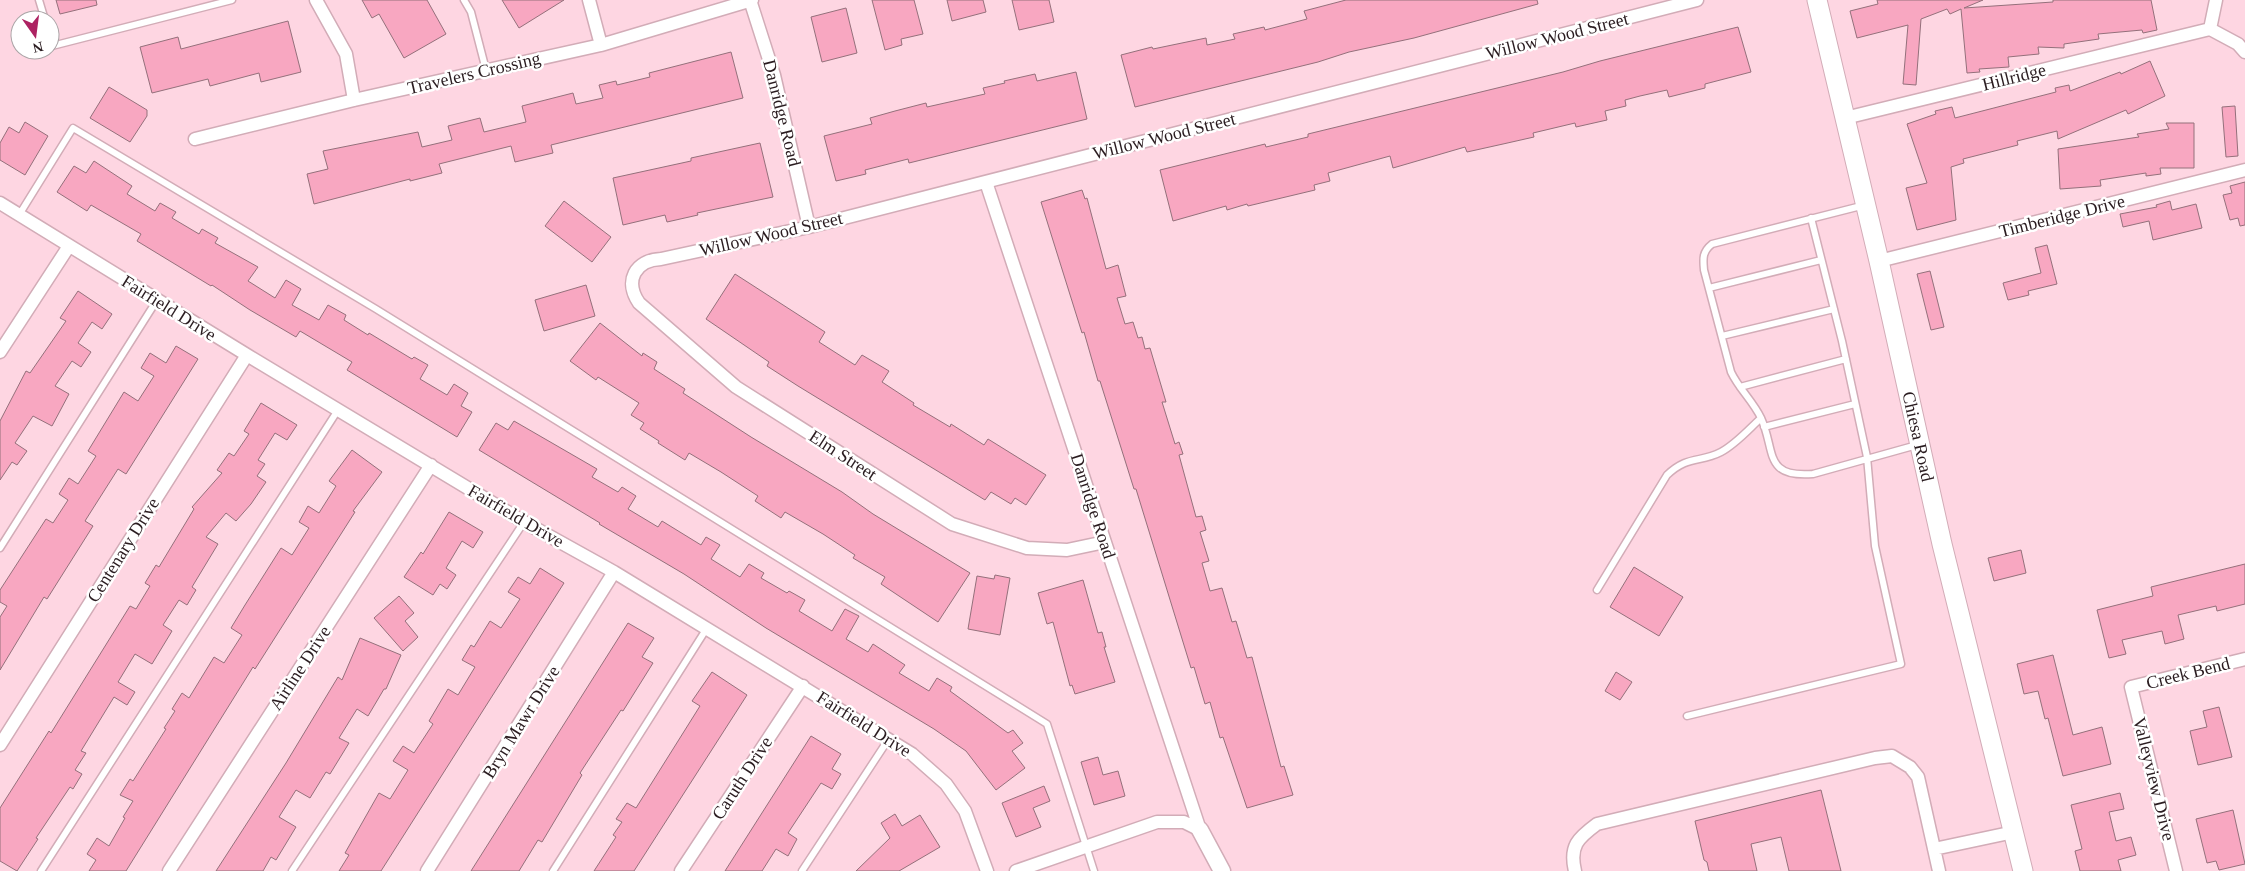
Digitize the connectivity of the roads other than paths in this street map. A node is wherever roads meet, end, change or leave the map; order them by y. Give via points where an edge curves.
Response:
1 (232, 0) edge
2 (316, 0) edge
3 (464, 0) edge
4 (589, 0) edge
5 (751, 0) edge
6 (1697, 0) edge
7 (1817, 0) edge
8 (2216, 0) edge
9 (2210, 29) junction
10 (60, 44) edge
11 (600, 45) junction
12 (2245, 52) edge
13 (486, 70) junction
14 (354, 100) junction
15 (1845, 118) junction
16 (195, 139) dead end
17 (2245, 170) edge
18 (986, 182) junction
19 (0, 202) edge
20 (1866, 205) junction
21 (19, 215) junction
22 (1811, 218) junction
23 (809, 227) junction
24 (69, 246) junction
25 (1821, 260) junction
26 (1879, 261) junction
27 (635, 273) joint
28 (1709, 288) junction
29 (157, 300) junction
30 (1834, 309) junction
31 (1722, 336) junction
32 (0, 352) edge
33 (247, 356) junction
34 (1846, 359) junction
35 (1740, 387) junction
36 (1855, 404) junction
37 (338, 410) junction
38 (1761, 418) junction
39 (1764, 427) junction
40 (1920, 444) junction
41 (1867, 458) junction
42 (431, 465) junction
43 (524, 522) junction
44 (1105, 542) junction
45 (0, 548) edge
46 (614, 572) junction
47 (1597, 590) dead end
48 (707, 628) junction
49 (2245, 659) edge
50 (803, 686) junction
51 (2131, 688) joint
52 (1687, 716) dead end
53 (888, 740) junction
54 (0, 745) edge
55 (1200, 830) junction
56 (2014, 832) junction
57 (1087, 846) junction
58 (1934, 849) junction
59 (41, 871) edge
60 (169, 871) edge
61 (292, 871) edge
62 (427, 871) edge
63 (553, 871) edge
64 (681, 871) edge
65 (802, 871) edge
66 (987, 871) edge
67 (1016, 871) edge
68 (1094, 871) edge
69 (1210, 871) edge
70 (1222, 871) edge
71 (1575, 871) edge
72 (1939, 871) edge
73 (2023, 871) edge
74 (2176, 871) edge

1 - 10 lane
2 - 14 street via 346,54
3 - 13 lane via 471,12
4 - 11 street
5 - 11 street, Travelers Crossing
5 - 23 street, Danridge Road via 774,75
6 - 18 street, Willow Wood Street
7 - 15 main road, Chiesa Road
8 - 9 street
9 - 12 street via 2238,44
9 - 15 street, Hillridge
11 - 13 street, Travelers Crossing
13 - 14 street, Travelers Crossing
14 - 16 street, Travelers Crossing
15 - 20 main road, Chiesa Road
17 - 26 street, Timberidge Drive
18 - 23 street, Willow Wood Street
18 - 44 street, Danridge Road
19 - 21 street, Fairfield Drive
20 - 22 lane
20 - 26 main road, Chiesa Road
21 - 24 street, Fairfield Drive
21 - 57 lane via 73,128 376,309 1047,724
22 - 25 lane
22 - 28 lane via 1712,244 1705,249 1703,257
23 - 27 street, Willow Wood Street via 653,260 639,266
24 - 29 street, Fairfield Drive
24 - 32 street
25 - 28 lane
25 - 30 lane
26 - 40 main road, Chiesa Road
27 - 44 street, Elm Street via 632,288 639,302 736,387 952,524 1027,548 1067,550
28 - 31 lane
29 - 33 street, Fairfield Drive
29 - 45 lane
30 - 31 lane
30 - 34 lane
31 - 35 lane via 1731,372
33 - 37 street, Fairfield Drive
33 - 54 street, Centenary Drive
34 - 35 lane
34 - 36 lane
35 - 38 lane
36 - 39 lane
36 - 41 lane
37 - 42 street, Fairfield Drive
37 - 59 lane
38 - 39 lane
38 - 47 lane via 1722,451 1682,462 1667,474
39 - 41 lane via 1769,451 1784,472 1812,474
40 - 41 lane
40 - 56 main road, Chiesa Road
41 - 52 lane via 1875,546 1901,664
42 - 43 street, Fairfield Drive
42 - 60 street, Airline Drive
43 - 46 street, Fairfield Drive
43 - 61 lane
44 - 55 street, Danridge Road
46 - 48 street, Fairfield Drive
46 - 62 street, Bryn Mawr Drive
48 - 50 street, Fairfield Drive
48 - 63 lane
49 - 51 street, Creek Bend
50 - 53 street, Fairfield Drive
50 - 64 street, Caruth Drive
51 - 74 street, Valleyview Drive
53 - 65 lane
53 - 66 street, Fairfield Drive via 912,754 946,784 965,811
55 - 57 street via 1184,822 1157,822
55 - 69 street, Danridge Road
55 - 70 street, Danridge Road
56 - 58 street
56 - 73 main road, Chiesa Road
57 - 67 street
57 - 68 lane
58 - 71 street via 1918,777 1910,767 1892,756 1597,824 1579,837 1572,858
58 - 72 street

